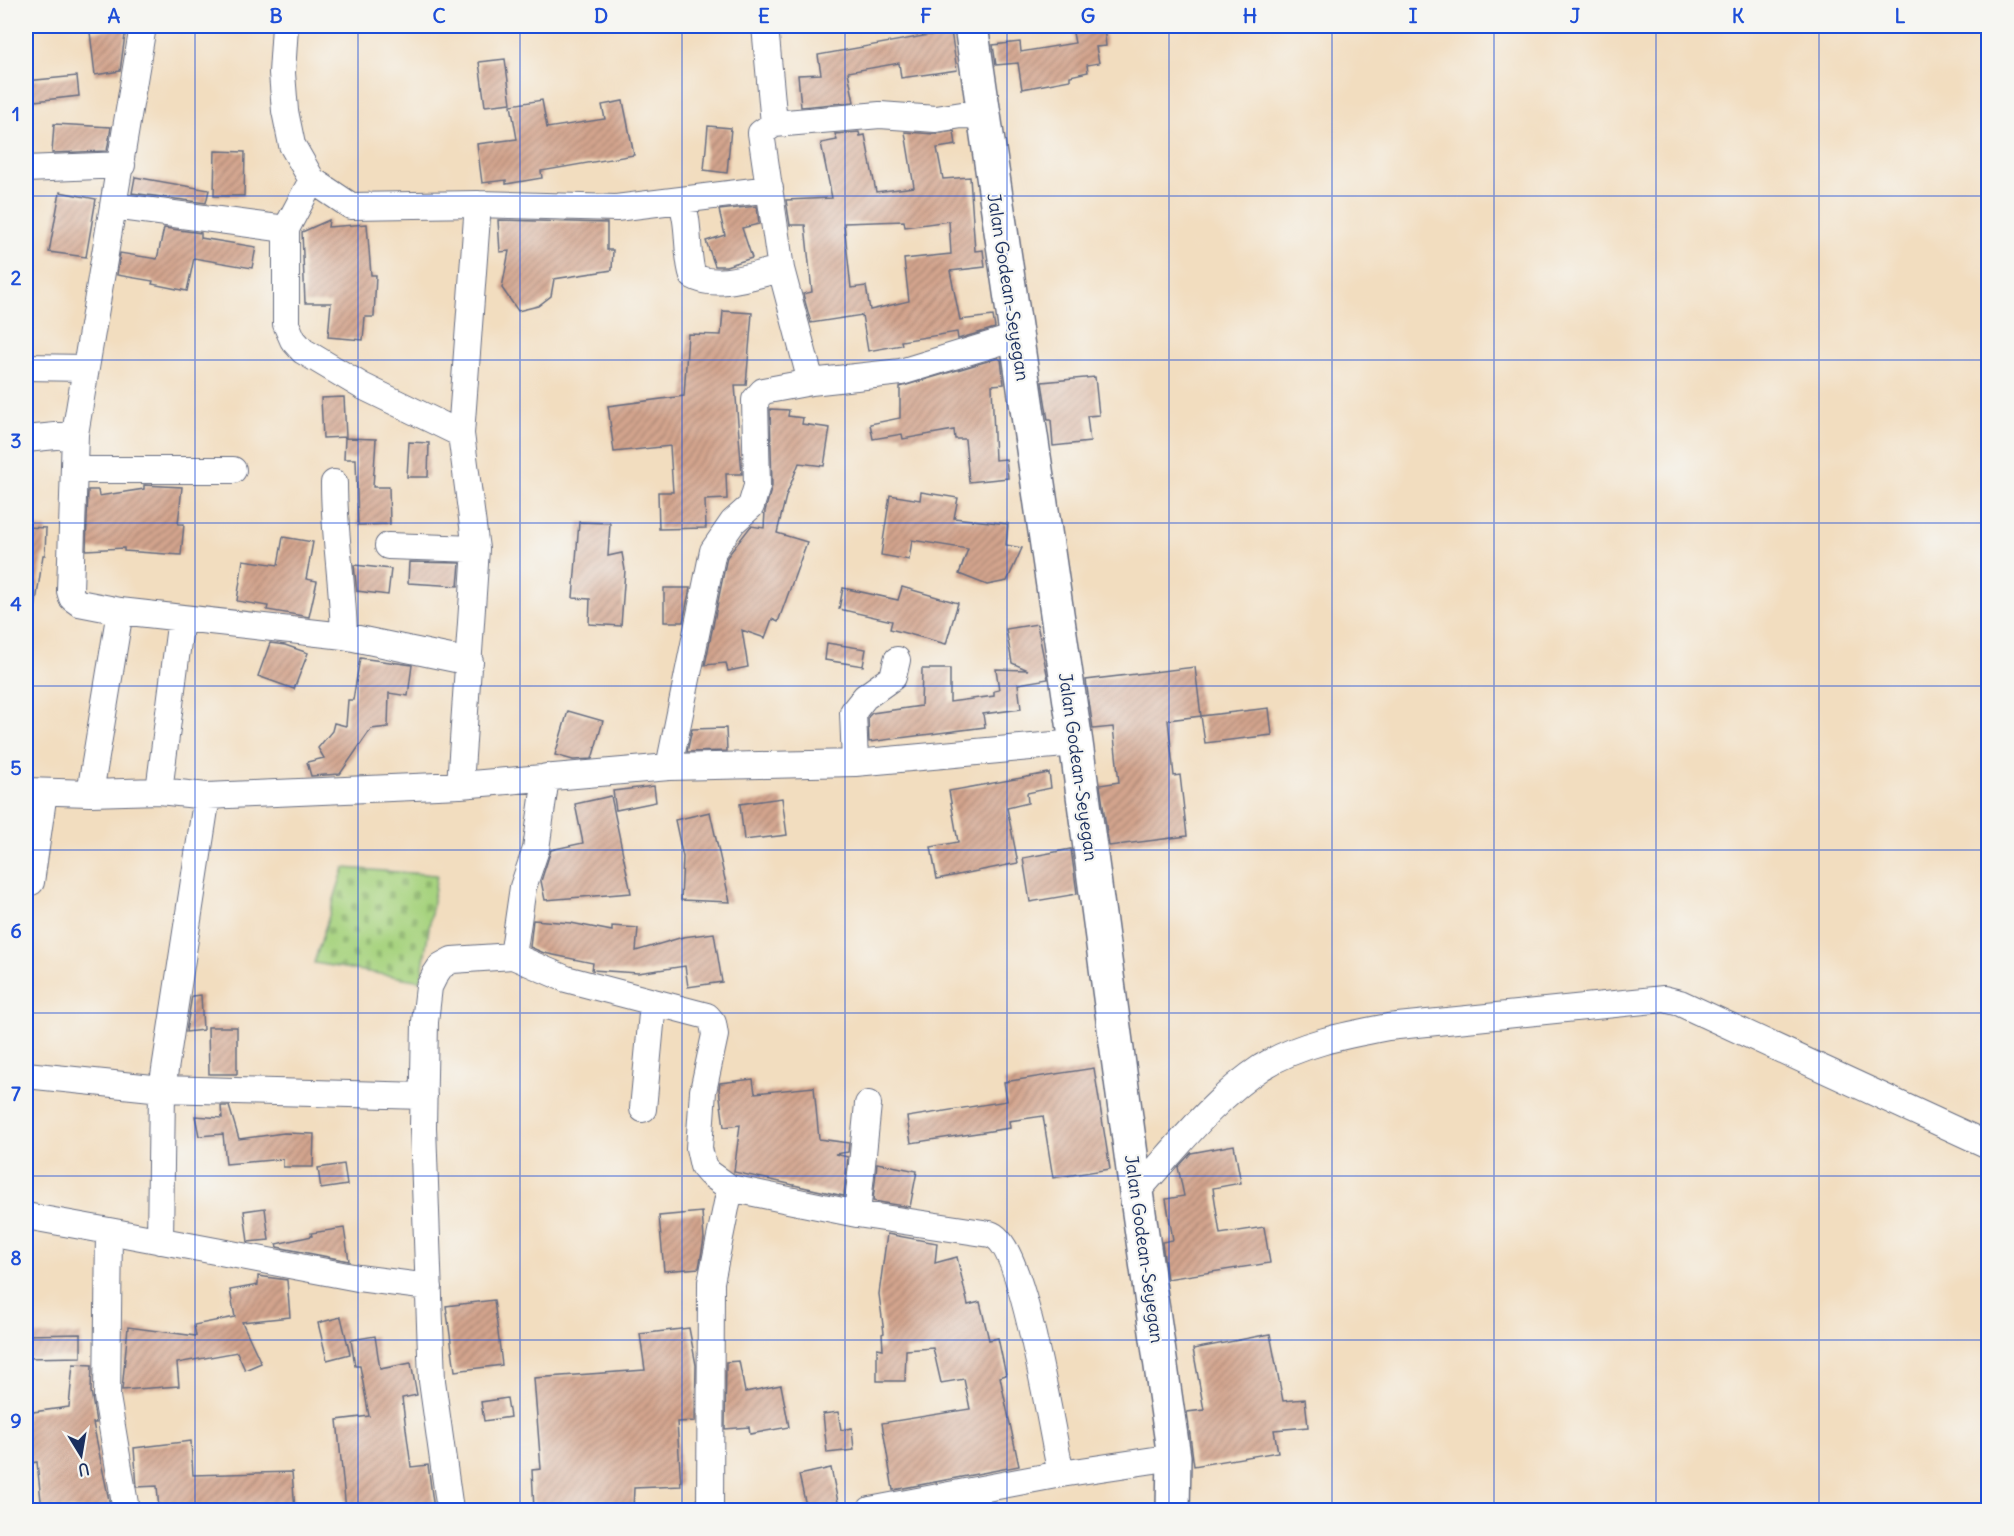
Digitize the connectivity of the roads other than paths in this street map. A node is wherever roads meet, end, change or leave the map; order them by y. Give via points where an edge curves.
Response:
1 (143, 26) edge
2 (285, 26) edge
3 (765, 26) edge
4 (971, 26) edge
5 (984, 116) junction
6 (774, 124) junction
7 (122, 165) junction
8 (26, 169) edge
9 (312, 180) junction
10 (770, 189) junction
11 (680, 200) junction
12 (478, 204) junction
13 (114, 206) junction
14 (286, 229) junction
15 (781, 269) junction
16 (1016, 337) junction
17 (26, 367) edge
18 (86, 368) junction
19 (811, 382) junction
20 (75, 434) junction
21 (461, 434) junction
22 (26, 439) edge
23 (75, 470) junction
24 (233, 470) dead end
25 (334, 483) dead end
26 (388, 546) dead end
27 (476, 549) junction
28 (120, 610) junction
29 (181, 618) junction
30 (344, 636) junction
31 (897, 660) dead end
32 (470, 662) junction
33 (1076, 743) junction
34 (855, 763) junction
35 (669, 767) junction
36 (546, 777) junction
37 (460, 785) junction
38 (159, 791) junction
39 (35, 792) edge
40 (90, 793) junction
41 (207, 796) junction
42 (31, 882) dead end
43 (513, 956) junction
44 (653, 1004) junction
45 (26, 1075) edge
46 (162, 1089) junction
47 (424, 1096) junction
48 (868, 1104) dead end
49 (643, 1109) dead end
50 (1989, 1145) edge
51 (730, 1188) junction
52 (1136, 1192) junction
53 (857, 1214) junction
54 (26, 1216) edge
55 (109, 1232) junction
56 (160, 1241) junction
57 (429, 1287) junction
58 (1174, 1457) junction
59 (1060, 1474) junction
60 (126, 1510) edge
61 (450, 1510) edge
62 (710, 1510) edge
63 (870, 1510) edge
64 (1173, 1510) edge

1 - 7 street
2 - 9 street via 285,111 292,145
3 - 6 street
4 - 5 main road, Jalan Godean-Seyegan
5 - 6 street via 936,119 880,115
5 - 16 main road, Jalan Godean-Seyegan
6 - 10 street via 761,134
7 - 8 street
7 - 13 street
9 - 12 street via 351,206
9 - 14 street
10 - 11 street
10 - 15 street
11 - 12 street via 576,209
11 - 15 street via 685,208 687,252 693,276 721,281
12 - 21 street
13 - 14 street
13 - 18 street
14 - 21 street via 286,324 293,340 303,351 362,386
15 - 19 street
16 - 19 street via 901,372
16 - 33 main road, Jalan Godean-Seyegan
17 - 18 street
18 - 20 street
19 - 35 street via 764,391 755,400 757,486 751,506 733,522 712,551
20 - 22 street
20 - 23 street
21 - 27 street
23 - 24 street
23 - 28 street via 72,598 79,603
25 - 30 street
26 - 27 street
27 - 32 street
28 - 29 street
28 - 40 street
29 - 30 street
29 - 38 street
30 - 32 street
31 - 34 street via 893,677 865,697 853,712
32 - 37 street
33 - 34 street
33 - 52 main road, Jalan Godean-Seyegan
34 - 35 street
35 - 36 street
36 - 37 street
36 - 43 street via 536,849 523,887
37 - 41 street
38 - 40 street
38 - 41 street
39 - 40 street
39 - 42 street
41 - 46 street
43 - 44 street via 566,979
43 - 47 street via 452,960 435,975 427,1001
44 - 49 street
44 - 51 street via 707,1016 713,1023 715,1035 703,1091 700,1155 703,1166
45 - 46 street
46 - 47 street
46 - 56 street
47 - 57 street
48 - 53 street
50 - 52 street via 1664,999 1388,1027 1289,1053 1262,1067 1230,1092
51 - 53 street
51 - 62 street via 711,1282
52 - 58 main road, Jalan Godean-Seyegan
53 - 59 street via 990,1234 1001,1240 1029,1317
54 - 55 street
55 - 56 street
55 - 60 street via 108,1397
56 - 57 street via 358,1278
57 - 61 street via 432,1381
58 - 59 street
58 - 64 main road, Jalan Godean-Seyegan
59 - 63 street

